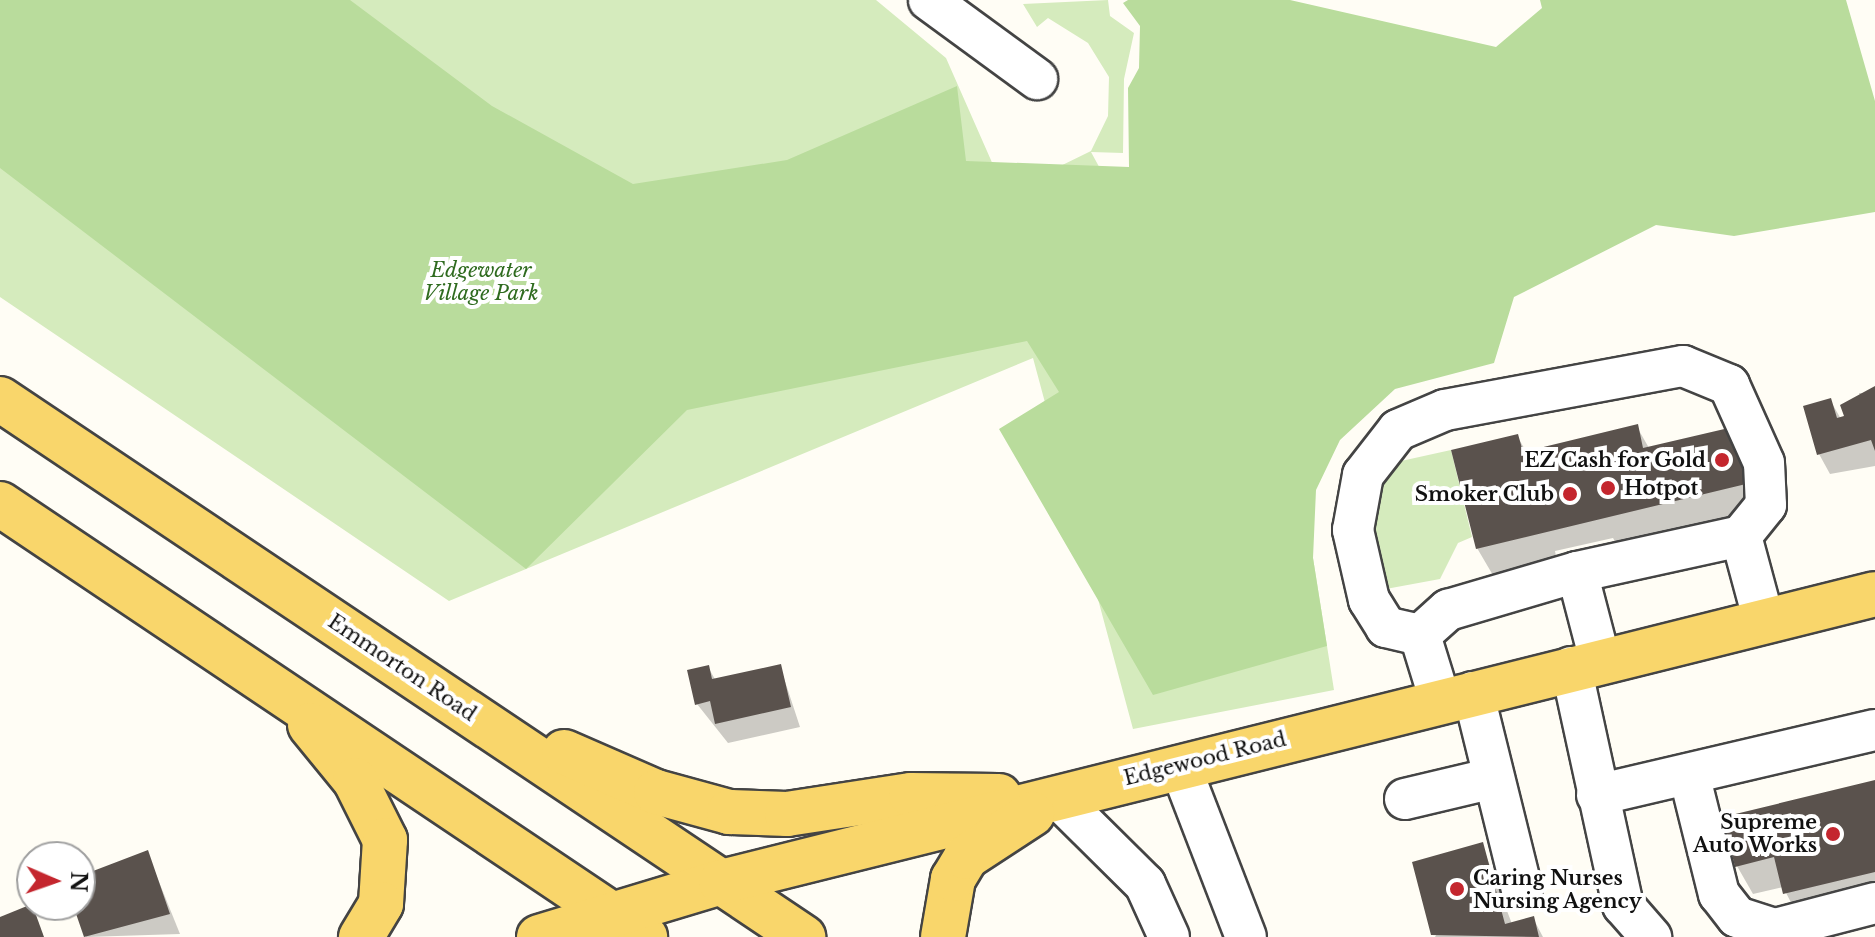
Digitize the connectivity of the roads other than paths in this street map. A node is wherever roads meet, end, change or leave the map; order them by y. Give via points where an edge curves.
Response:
1 (929, 0) edge
2 (978, 14) edge
3 (1037, 79) dead end
4 (0, 399) edge
5 (0, 504) edge
6 (1741, 536) junction
7 (1577, 572) junction
8 (1875, 594) edge
9 (1764, 621) junction
10 (1420, 635) junction
11 (1585, 664) junction
12 (278, 687) junction
13 (1456, 696) junction
14 (453, 702) junction
15 (1875, 730) edge
16 (1180, 766) junction
17 (1689, 774) junction
18 (1494, 778) junction
19 (1597, 795) junction
20 (1057, 797) junction
21 (1405, 799) dead end
22 (721, 882) junction
23 (1522, 890) dead end
24 (1875, 903) edge
25 (628, 925) edge
26 (361, 937) edge
27 (539, 937) edge
28 (803, 937) edge
29 (943, 937) edge
30 (1169, 937) edge
31 (1246, 937) edge
32 (1651, 937) edge

1 - 2 street
2 - 3 street
4 - 14 main road, Emmorton Road
5 - 12 main road
6 - 7 street
6 - 9 street
6 - 10 street via 1766,505 1764,463 1729,385 1683,366 1445,410 1398,430 1363,475 1353,530 1377,614 1386,627
7 - 10 street via 1448,610
7 - 11 street
8 - 9 main road, Edgewood Road
9 - 11 main road, Edgewood Road
10 - 13 street
11 - 13 main road, Edgewood Road
11 - 19 street
12 - 25 main road
12 - 26 main road via 355,780 385,840 381,904
13 - 16 main road, Edgewood Road
13 - 18 street
14 - 20 main road via 709,810 787,814 911,795
14 - 22 main road, Emmorton Road
15 - 17 street
16 - 20 main road, Edgewood Road
16 - 31 street
17 - 19 street
17 - 24 street via 1719,894 1737,917 1775,929
18 - 21 street
18 - 23 street
19 - 32 street via 1623,905
20 - 22 main road, Edgewood Road
20 - 29 main road via 966,857 953,879
20 - 30 street via 1145,884
22 - 25 main road, Edgewood Road
22 - 28 main road, Emmorton Road
25 - 27 main road, Edgewood Road

